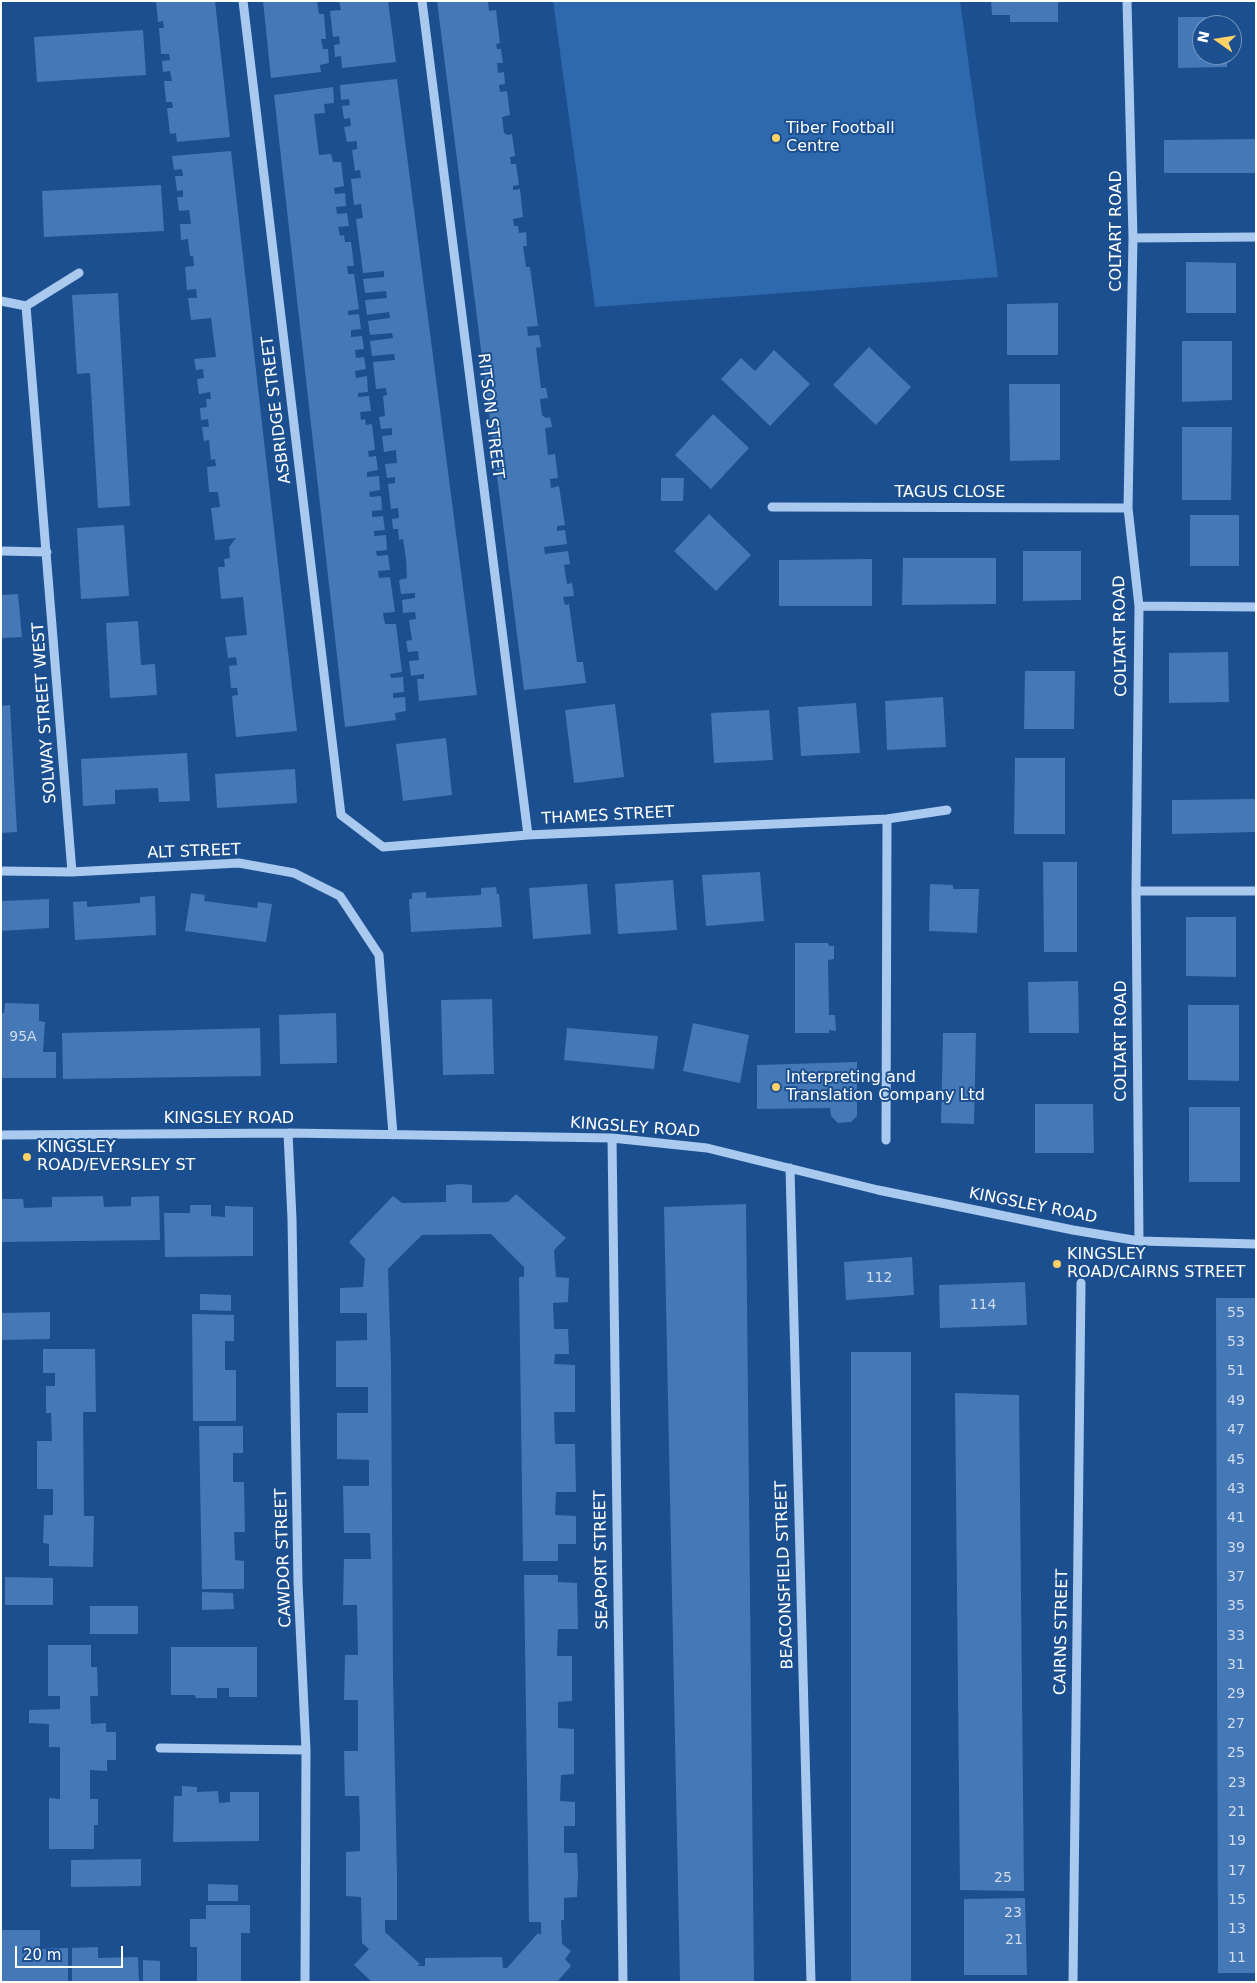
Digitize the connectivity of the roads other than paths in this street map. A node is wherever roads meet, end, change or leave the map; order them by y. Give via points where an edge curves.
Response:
1 (243, 1) edge
2 (422, 1) edge
3 (1127, 1) edge
4 (1133, 238) junction
5 (1256, 238) edge
6 (79, 273) dead end
7 (1, 301) edge
8 (26, 306) junction
9 (772, 507) dead end
10 (1128, 508) junction
11 (1, 551) edge
12 (47, 552) junction
13 (1139, 606) junction
14 (1256, 607) edge
15 (947, 810) dead end
16 (341, 815) joint
17 (887, 818) junction
18 (528, 835) junction
19 (1, 871) edge
20 (72, 872) junction
21 (1136, 891) junction
22 (1256, 891) edge
23 (288, 1133) junction
24 (1, 1135) edge
25 (393, 1135) junction
26 (612, 1138) junction
27 (886, 1140) dead end
28 (790, 1168) junction
29 (1139, 1241) junction
30 (1256, 1244) edge
31 (1081, 1283) dead end
32 (160, 1748) dead end
33 (306, 1750) junction
34 (305, 1982) edge
35 (623, 1982) edge
36 (811, 1982) edge
37 (1073, 1982) edge

1 - 16 street, ASBRIDGE STREET
2 - 18 street, RITSON STREET
3 - 4 street, COLTART ROAD
4 - 5 street
4 - 10 street, COLTART ROAD
6 - 8 street
7 - 8 street
8 - 12 street, SOLWAY STREET WEST
9 - 10 street, TAGUS CLOSE
10 - 13 street, COLTART ROAD
11 - 12 street
12 - 20 street, SOLWAY STREET WEST
13 - 14 street
13 - 21 street, COLTART ROAD
15 - 17 street, THAMES STREET
16 - 18 street, THAMES STREET via 383,847
17 - 18 street, THAMES STREET
17 - 27 street
19 - 20 street, ALT STREET
20 - 25 street, ALT STREET via 239,863 294,873 340,896 379,955
21 - 22 street
21 - 29 street, COLTART ROAD
23 - 24 street, KINGSLEY ROAD
23 - 25 street, KINGSLEY ROAD
23 - 33 street, CAWDOR STREET via 298,1583
25 - 26 street, KINGSLEY ROAD
26 - 28 street, KINGSLEY ROAD via 707,1148
26 - 35 street, SEAPORT STREET
28 - 29 street, KINGSLEY ROAD via 878,1190
28 - 36 street, BEACONSFIELD STREET
29 - 30 street, KINGSLEY ROAD
31 - 37 street, CAIRNS STREET
32 - 33 street
33 - 34 street, CAWDOR STREET

